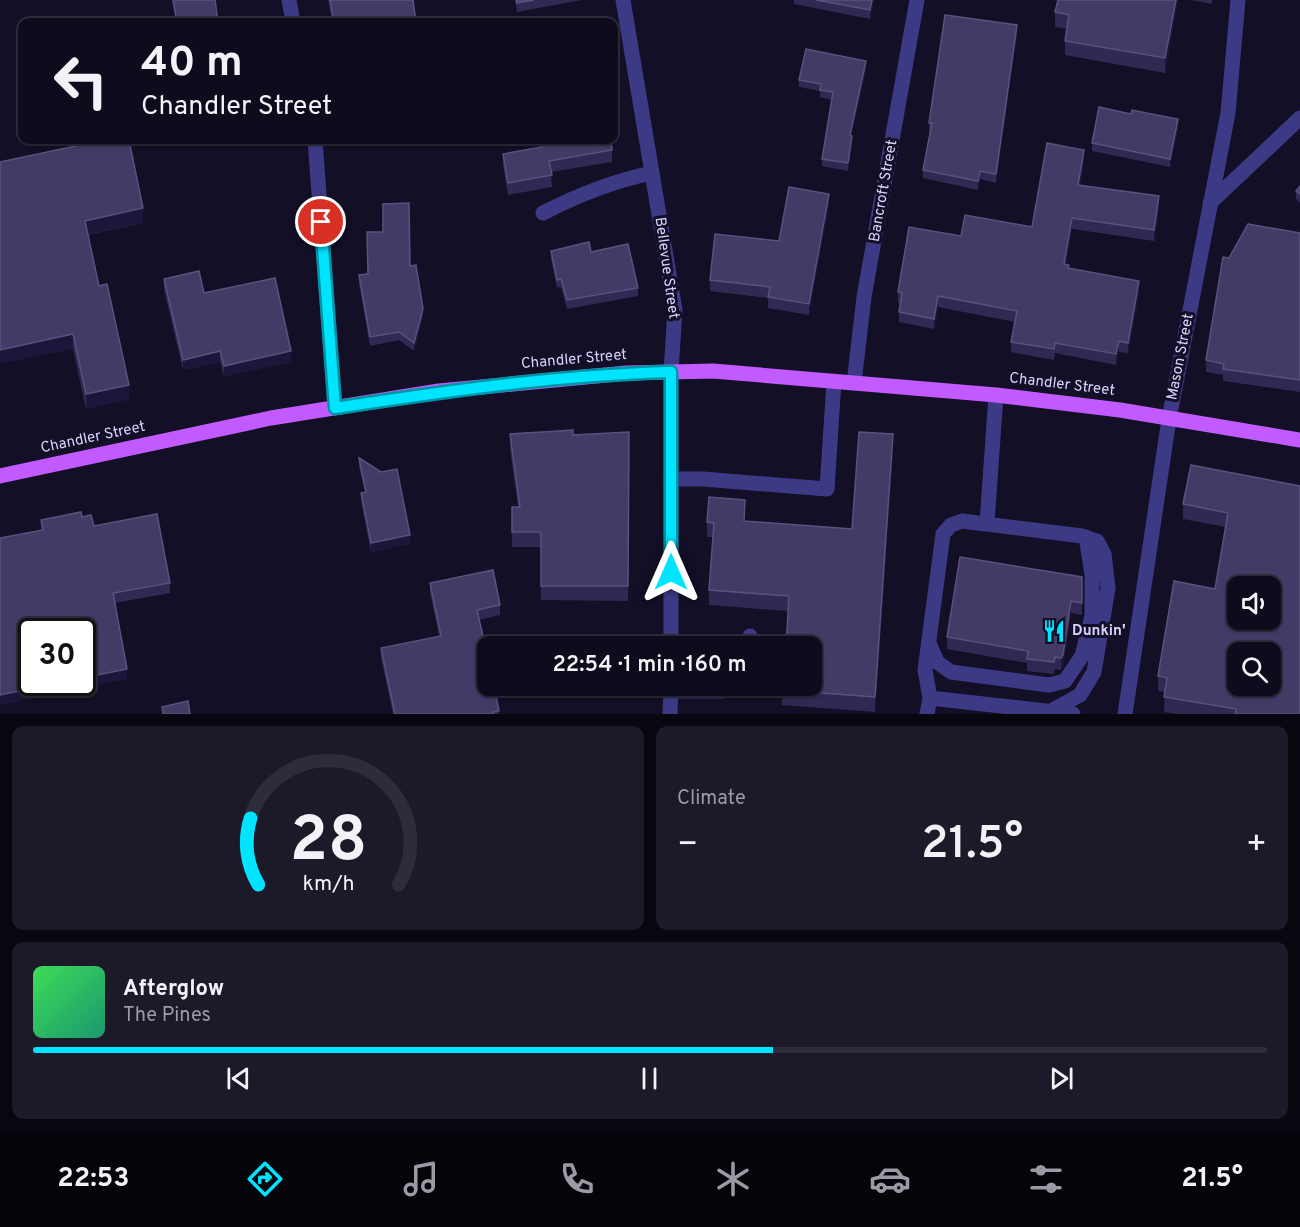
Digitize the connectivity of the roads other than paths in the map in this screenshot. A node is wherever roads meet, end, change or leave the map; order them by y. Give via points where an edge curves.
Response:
1 (289, 0) edge
2 (623, 0) edge
3 (917, 0) edge
4 (1238, 0) edge
5 (292, 18) edge
6 (1300, 118) edge
7 (315, 144) edge
8 (652, 173) junction
9 (1210, 203) junction
10 (543, 213) dead end
11 (671, 372) junction
12 (834, 381) junction
13 (854, 383) junction
14 (996, 395) junction
15 (335, 408) junction
16 (1168, 419) junction
17 (1300, 440) edge
18 (0, 476) edge
19 (671, 479) junction
20 (987, 523) junction
21 (1086, 537) junction
22 (671, 636) edge
23 (929, 643) junction
24 (671, 696) edge
25 (930, 698) junction
26 (1049, 712) junction
27 (670, 714) edge
28 (927, 714) edge
29 (1073, 714) edge
30 (1125, 714) edge

1 - 5 street
2 - 8 street, Bellevue Street
3 - 13 street, Bancroft Street via 864,297
4 - 9 street, Mason Street via 1228,113
6 - 9 street
7 - 15 street
8 - 10 street via 616,180
8 - 11 street, Bellevue Street via 675,310
9 - 16 street, Mason Street
11 - 12 main road, Chandler Street via 713,371
11 - 15 main road, Chandler Street via 439,392
11 - 19 street, Bellevue Street
12 - 13 main road, Chandler Street
12 - 19 street via 827,489
13 - 14 main road, Chandler Street
14 - 16 main road, Chandler Street
14 - 20 street
15 - 18 main road, Chandler Street via 260,420
16 - 17 main road, Chandler Street
16 - 30 street, Mason Street
19 - 22 street, Bellevue Street
20 - 21 street
20 - 23 street via 962,521 943,534
21 - 23 street via 1092,574 1092,616 1082,656 1065,681 1049,685 951,672 938,662
21 - 26 street via 1097,541 1104,554 1108,588 1094,672 1080,695
23 - 25 street via 925,670
24 - 27 street
25 - 26 street
25 - 28 street
26 - 29 street

